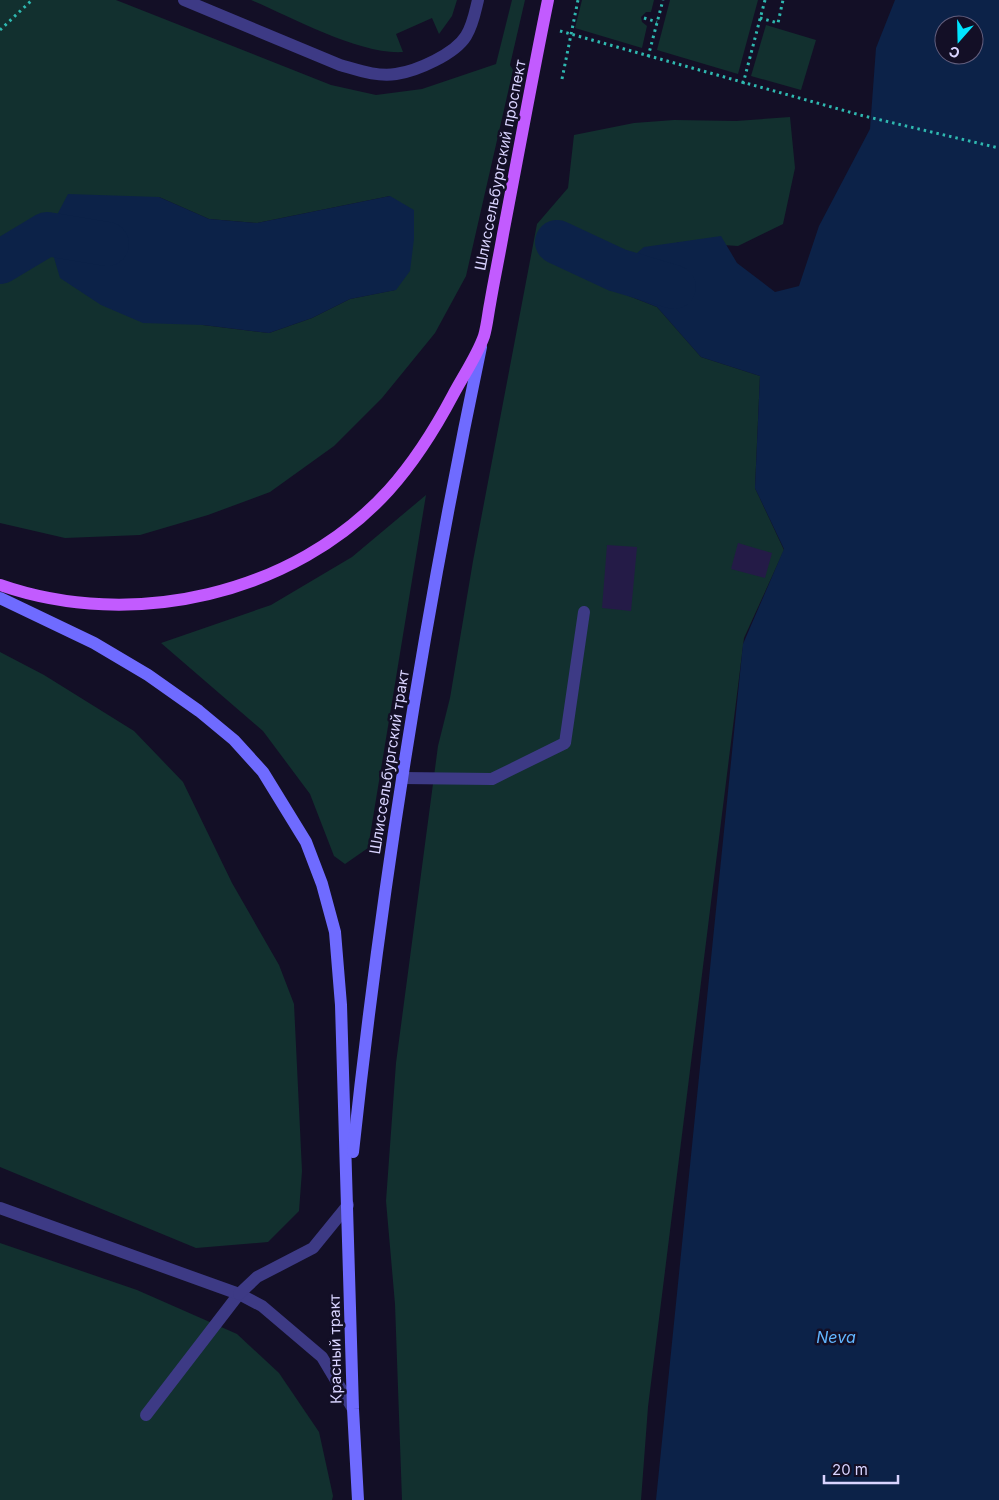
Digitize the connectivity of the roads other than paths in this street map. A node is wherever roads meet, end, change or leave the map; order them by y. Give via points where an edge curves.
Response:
1 (184, 0) edge
2 (478, 0) edge
3 (548, 0) edge
4 (484, 337) junction
5 (0, 585) edge
6 (0, 598) edge
7 (584, 612) dead end
8 (402, 778) junction
9 (348, 1200) junction
10 (0, 1208) edge
11 (239, 1294) junction
12 (353, 1409) junction
13 (146, 1415) dead end
14 (358, 1500) edge

1 - 2 street via 340,65 366,73 396,74 453,51 471,26
3 - 4 main road, Шлиссельбургский проспект
4 - 5 main road, Шлиссельбургский проспект via 437,424 389,490 356,522 279,570 227,590 178,600 123,605 73,603 26,594
4 - 8 main road, Шлиссельбургский тракт via 461,443
6 - 9 main road via 94,643 199,711 246,753 262,772 306,842 335,932
7 - 8 street via 566,744 492,779
8 - 9 main road, Шлиссельбургский тракт via 370,989
9 - 11 street via 313,1248 257,1276
9 - 12 main road, Красный тракт
10 - 11 street
11 - 12 street via 289,1326 322,1357
11 - 13 street
12 - 14 main road, Красный тракт

